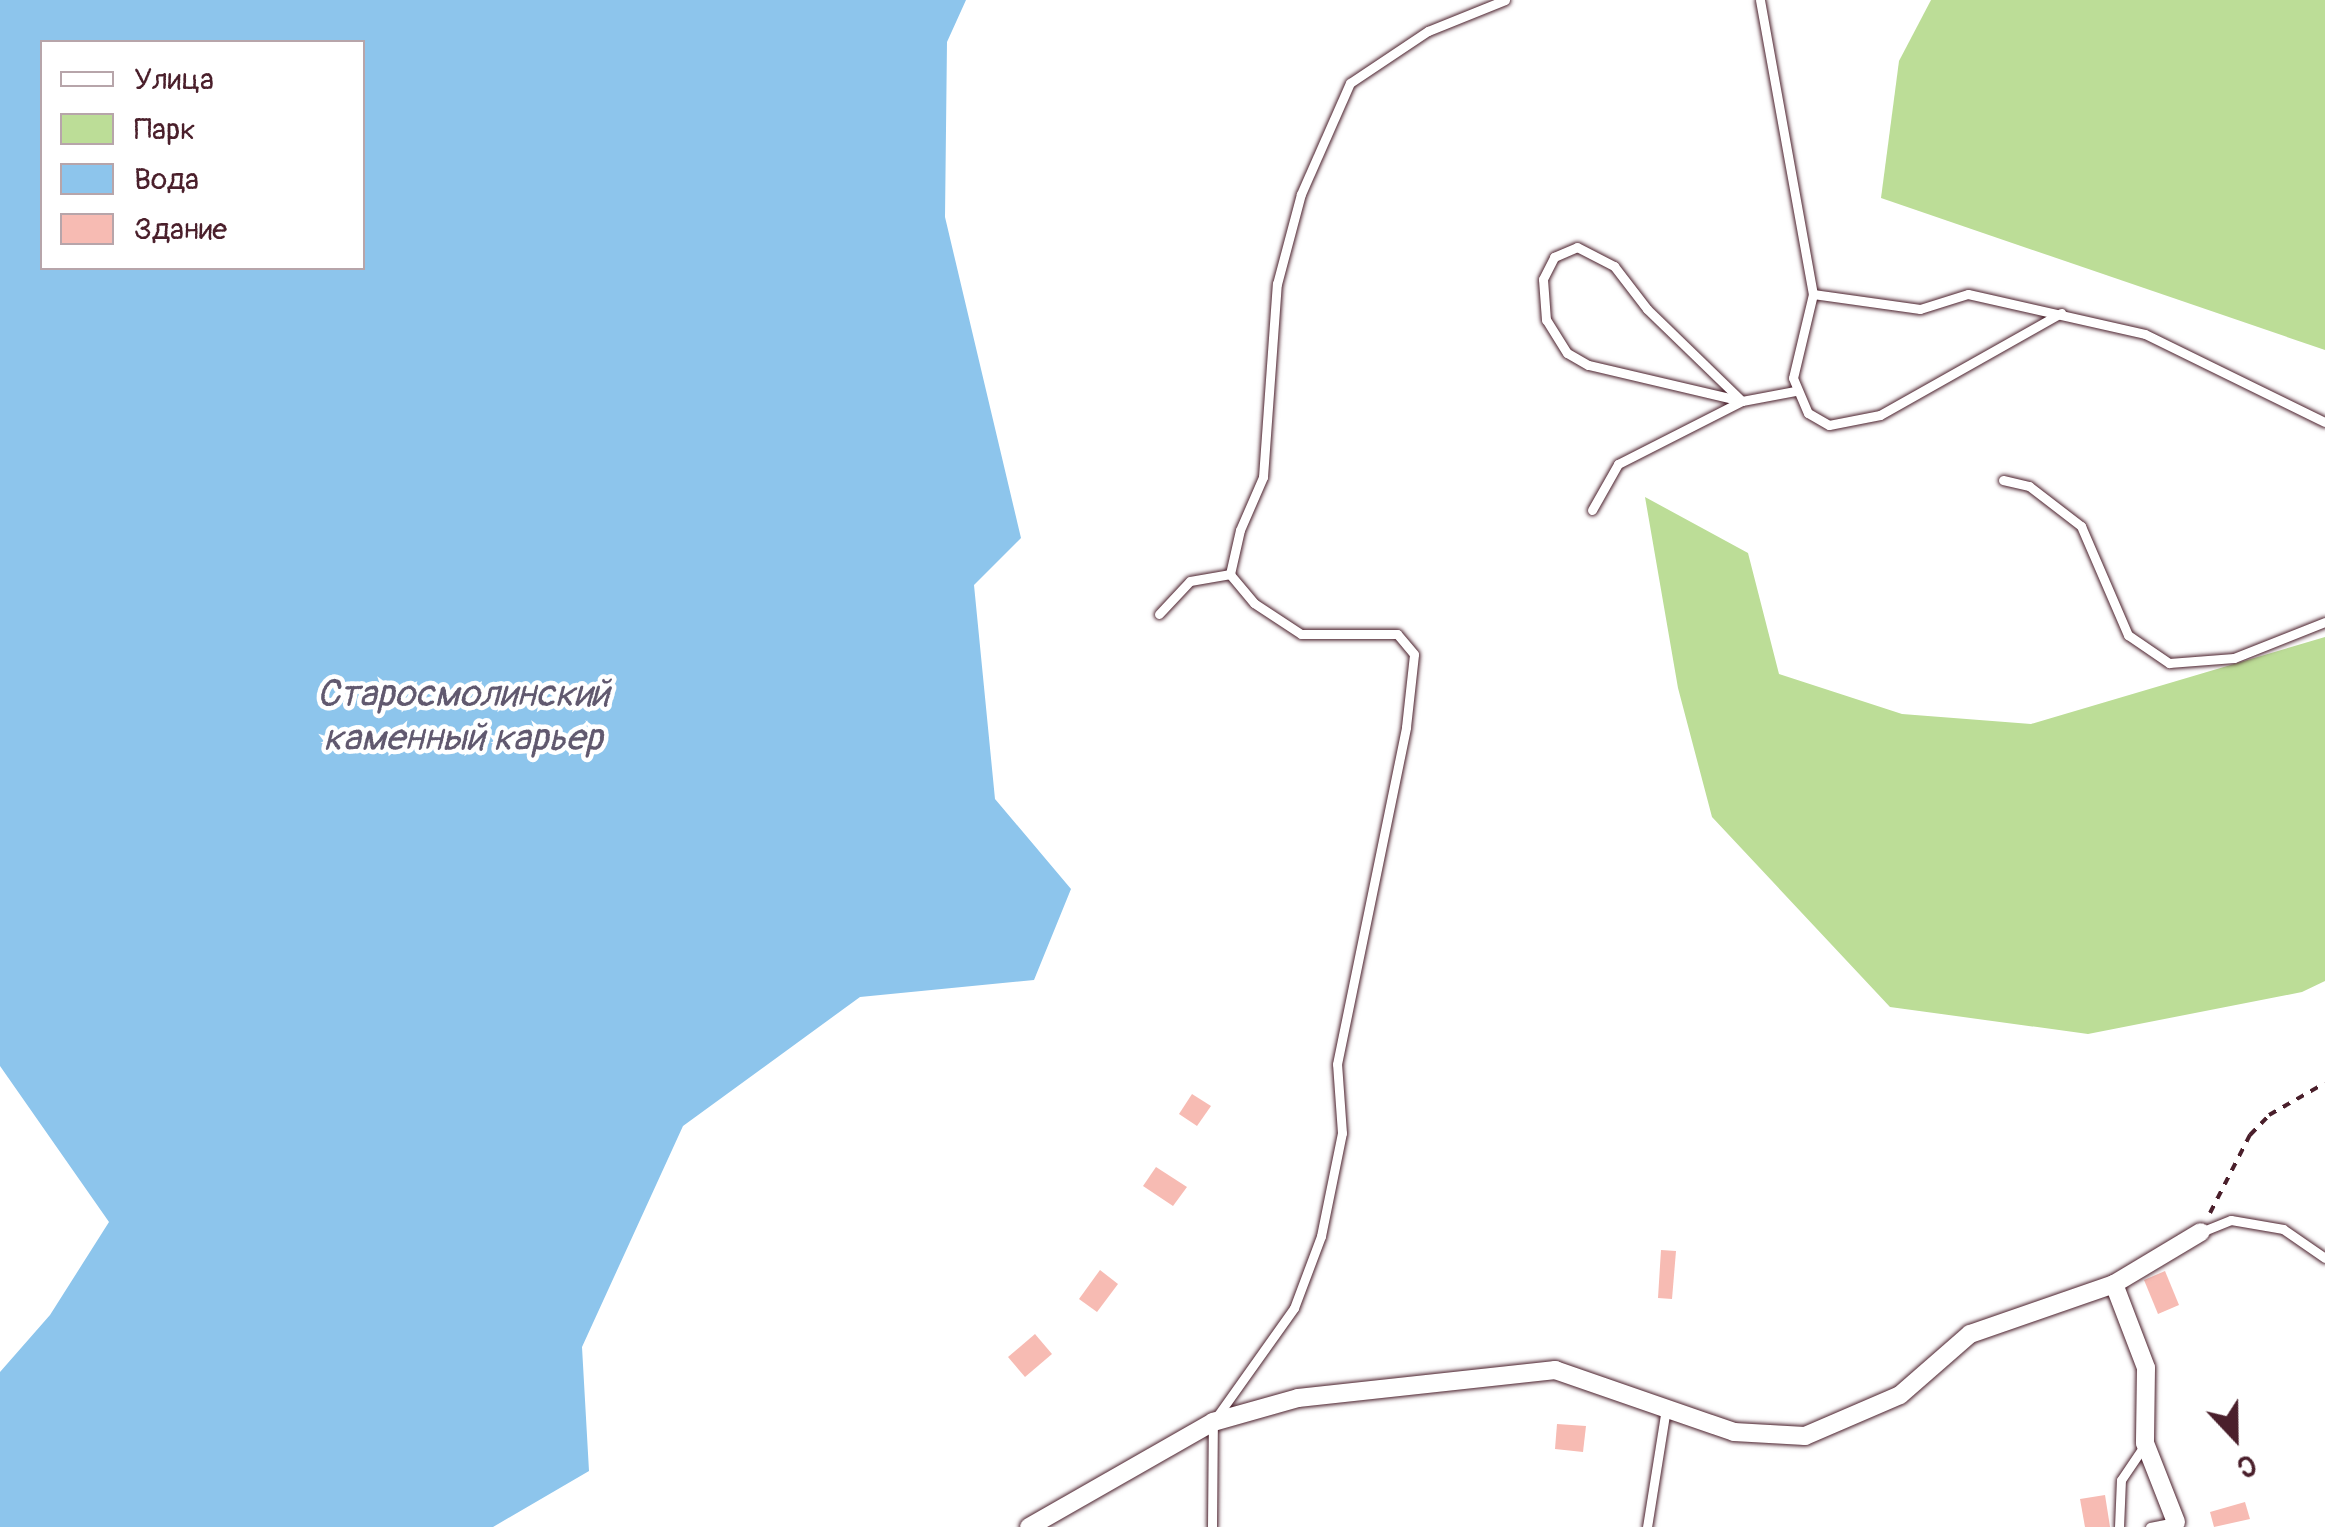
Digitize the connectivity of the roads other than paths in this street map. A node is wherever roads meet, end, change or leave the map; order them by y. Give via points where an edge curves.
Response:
1 (1505, 0) edge
2 (1760, 0) edge
3 (1813, 294) junction
4 (2061, 313) junction
5 (1795, 392) junction
6 (1742, 401) junction
7 (2325, 422) edge
8 (2003, 480) dead end
9 (1592, 510) dead end
10 (1230, 574) junction
11 (1160, 614) dead end
12 (2325, 622) edge
13 (2201, 1232) joint
14 (2325, 1258) edge
15 (2114, 1284) junction
16 (1666, 1409) junction
17 (1213, 1422) junction
18 (2145, 1444) junction
19 (2176, 1522) joint
20 (1029, 1527) edge
21 (1212, 1527) edge
22 (1648, 1527) edge
23 (2119, 1527) edge
24 (2150, 1527) edge

1 - 10 lane via 1370,64 1334,106 1278,284 1263,477
2 - 3 lane
3 - 4 lane via 1920,308 1968,294
3 - 5 lane
4 - 5 lane via 1880,415 1829,425 1808,414
4 - 7 lane via 2146,334
5 - 6 lane
6 - 6 lane via 1588,365 1567,352 1546,320 1544,279 1554,256 1577,247 1614,266 1647,309
6 - 9 lane via 1618,464
8 - 12 lane via 2029,486 2080,526 2128,636 2169,663 2234,658
10 - 11 lane via 1190,582
10 - 17 lane via 1254,603 1301,634 1396,634 1414,654 1391,804 1337,1064 1342,1133 1321,1236 1294,1308
13 - 14 lane via 2230,1220 2282,1229
13 - 15 street
15 - 16 street via 1970,1334 1900,1396 1805,1436 1734,1432
15 - 18 street via 2146,1368
16 - 17 street via 1556,1370 1298,1398
16 - 22 lane
17 - 20 street
17 - 21 lane
18 - 19 street
18 - 23 lane via 2121,1480
19 - 24 lane

